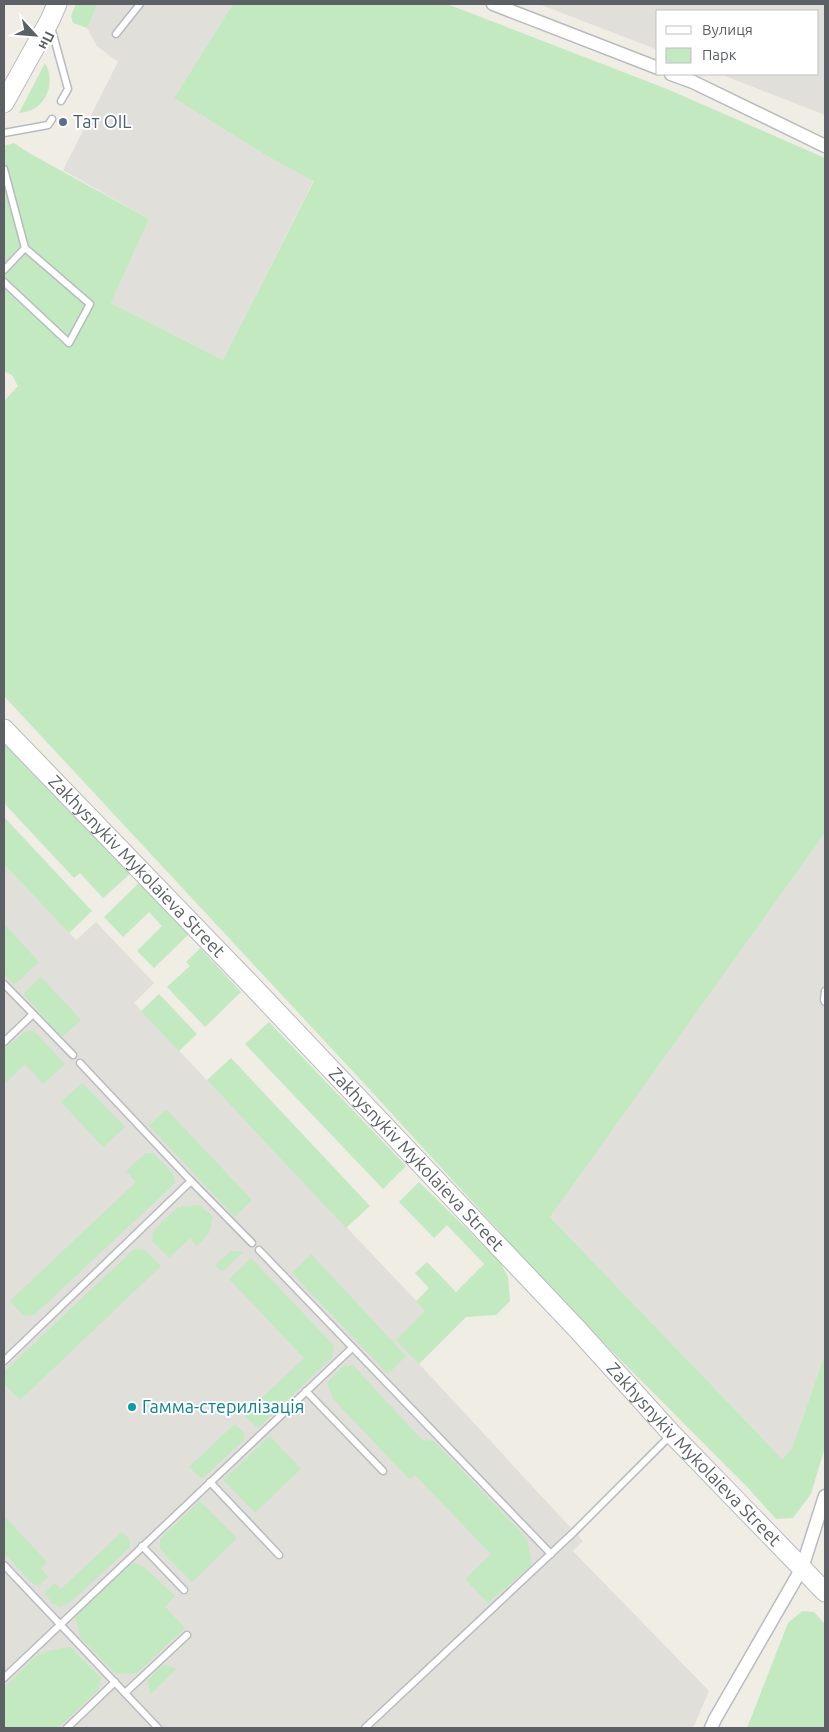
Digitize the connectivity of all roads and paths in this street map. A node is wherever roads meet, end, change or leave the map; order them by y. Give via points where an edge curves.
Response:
1 (140, 4) edge
2 (493, 4) edge
3 (53, 12) edge
4 (116, 34) dead end
5 (656, 67) edge
6 (675, 75) edge
7 (61, 102) dead end
8 (4, 103) edge
9 (52, 119) dead end
10 (4, 133) edge
11 (825, 146) edge
12 (4, 169) edge
13 (25, 248) junction
14 (4, 270) edge
15 (4, 282) edge
16 (4, 729) edge
17 (4, 984) edge
18 (825, 992) edge
19 (825, 1002) edge
20 (33, 1014) junction
21 (4, 1042) edge
22 (74, 1055) dead end
23 (80, 1063) dead end
24 (192, 1181) junction
25 (252, 1243) dead end
26 (259, 1250) dead end
27 (352, 1348) junction
28 (4, 1361) edge
29 (306, 1391) junction
30 (672, 1434) junction
31 (383, 1472) dead end
32 (210, 1482) junction
33 (825, 1496) edge
34 (142, 1546) junction
35 (551, 1554) junction
36 (280, 1555) dead end
37 (4, 1565) edge
38 (802, 1568) junction
39 (184, 1590) dead end
40 (825, 1592) edge
41 (60, 1623) junction
42 (187, 1635) dead end
43 (4, 1678) edge
44 (115, 1682) junction
45 (125, 1693) junction
46 (714, 1725) edge
47 (67, 1728) edge
48 (158, 1728) edge
49 (365, 1728) edge

1 - 4 lane
2 - 5 street
3 - 7 lane via 68,90
3 - 8 street
6 - 11 street
9 - 10 lane via 48,125
12 - 13 lane
13 - 14 lane
13 - 15 lane via 90,304 69,343
16 - 30 street, Zakhysnykiv Mykolaieva Street via 254,988 578,1330
17 - 20 lane
18 - 19 lane
20 - 21 lane
20 - 22 lane
23 - 24 lane
24 - 25 lane
24 - 28 lane
26 - 27 lane
27 - 29 lane
27 - 35 lane
29 - 31 lane
29 - 32 lane
30 - 35 lane
30 - 38 street, Zakhysnykiv Mykolaieva Street
32 - 34 lane
32 - 36 lane
33 - 38 street
34 - 39 lane
34 - 41 lane
35 - 49 lane
37 - 41 lane
38 - 40 street, Zakhysnykiv Mykolaieva Street
38 - 46 street
41 - 43 lane
41 - 44 lane
42 - 45 lane
44 - 45 lane
44 - 47 lane
45 - 48 lane

